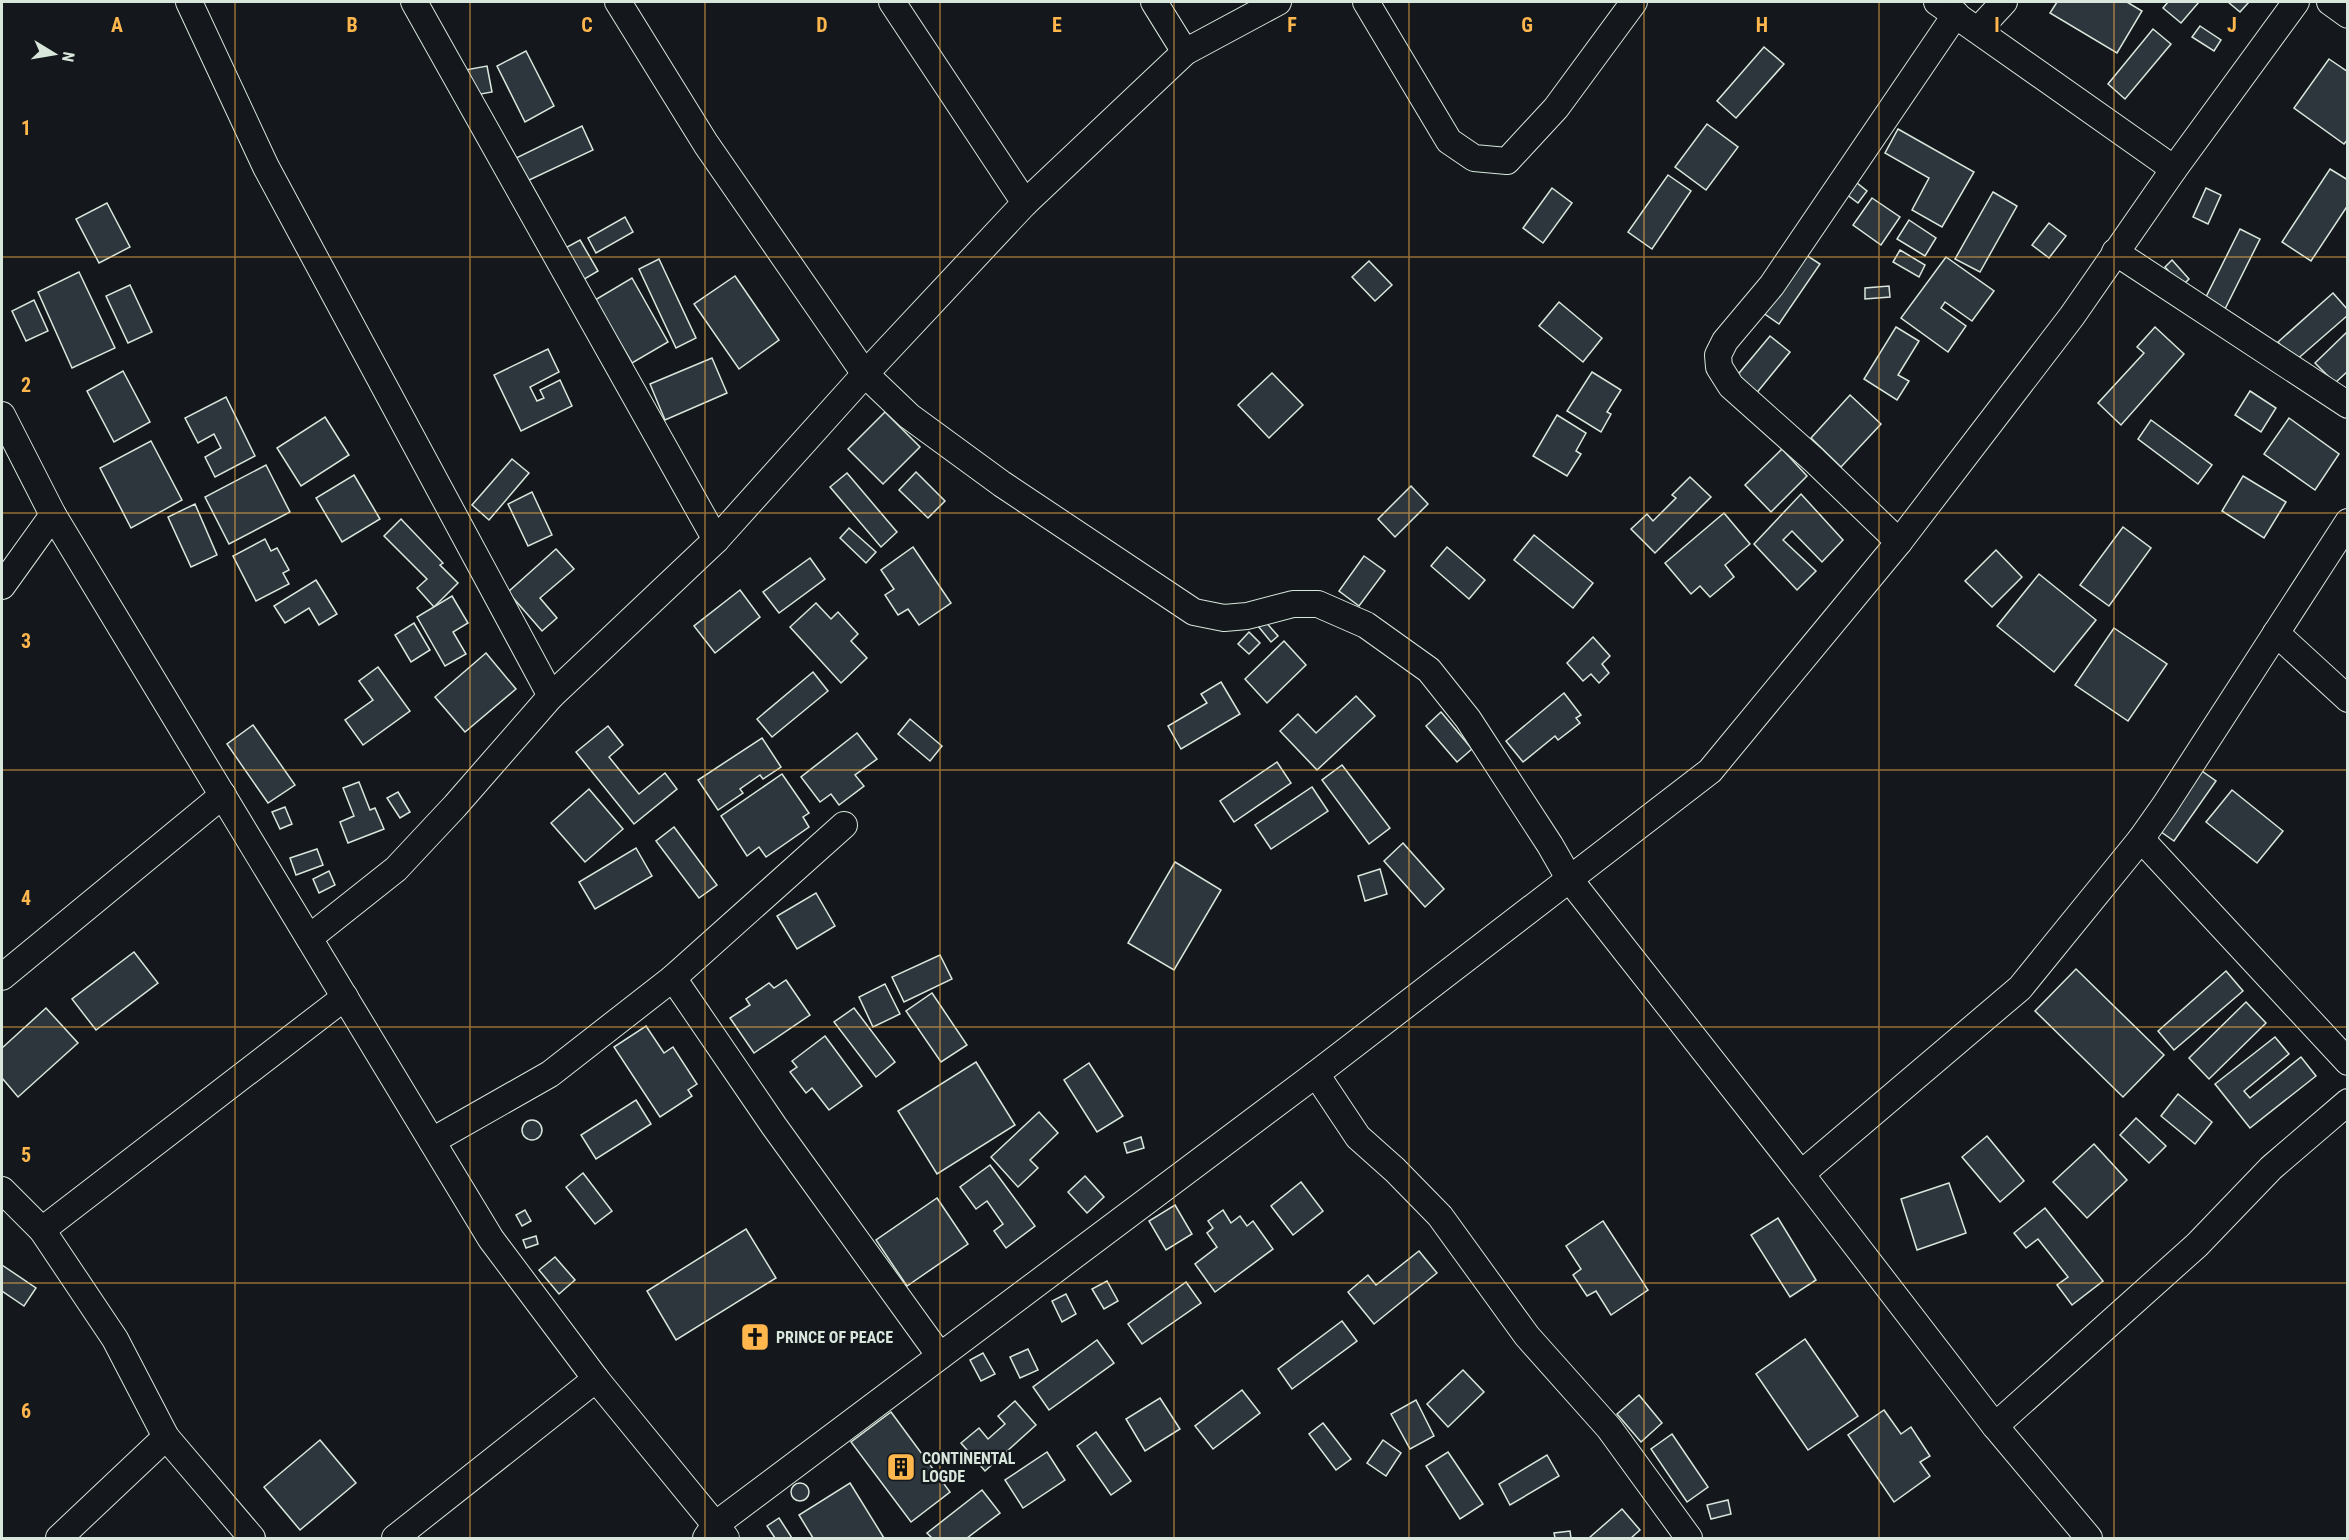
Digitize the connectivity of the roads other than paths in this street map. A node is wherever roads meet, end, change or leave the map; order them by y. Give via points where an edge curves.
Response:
1 (189, 2) edge
2 (414, 2) edge
3 (618, 2) edge
4 (892, 2) edge
5 (1154, 2) edge
6 (1278, 2) edge
7 (1366, 2) edge
8 (1634, 2) edge
9 (2004, 2) edge
10 (2296, 2) edge
11 (2330, 2) edge
12 (1946, 8) edge
13 (2348, 15) edge
14 (1978, 30) junction
15 (1185, 52) junction
16 (2174, 169) junction
17 (1025, 203) junction
18 (2115, 252) junction
19 (864, 374) junction
20 (2348, 405) edge
21 (2, 415) edge
22 (53, 515) junction
23 (2348, 522) edge
24 (716, 540) junction
25 (1899, 542) junction
26 (2, 586) edge
27 (2276, 633) junction
28 (551, 696) junction
29 (2348, 699) edge
30 (223, 795) junction
31 (844, 825) dead end
32 (2141, 839) junction
33 (1570, 880) junction
34 (309, 938) junction
35 (2, 977) edge
36 (673, 978) junction
37 (345, 997) junction
38 (2348, 1062) edge
39 (1316, 1074) junction
40 (2348, 1102) edge
41 (432, 1141) junction
42 (1801, 1174) junction
43 (2, 1190) edge
44 (42, 1230) junction
45 (940, 1356) junction
46 (596, 1379) junction
47 (1995, 1426) junction
48 (166, 1437) junction
49 (716, 1534) edge
50 (59, 1539) edge
51 (252, 1539) edge
52 (395, 1539) edge
53 (1689, 1539) edge
54 (2089, 1539) edge

1 - 28 street via 266,167
2 - 24 street
3 - 19 street via 706,144
4 - 17 street
5 - 15 street
6 - 15 street
7 - 8 street via 1449,141 1474,158 1507,161 1556,108
9 - 14 street
10 - 16 street
11 - 13 street
12 - 14 street
12 - 25 street via 1772,285 1725,341 1718,355 1719,367 1731,386
14 - 16 street
15 - 17 street
16 - 18 street
17 - 19 street
18 - 20 street
18 - 25 street via 2073,316
19 - 24 street
19 - 33 street via 909,416 1002,484 1194,612 1224,618 1293,604 1318,604 1366,625 1430,670 1468,718
21 - 22 street
22 - 26 street
22 - 30 street
23 - 27 street
24 - 28 street
25 - 33 street via 1710,771
27 - 29 street
27 - 32 street
28 - 34 street via 396,869
30 - 34 street
30 - 35 street
31 - 36 street
32 - 38 street
32 - 42 street via 2020,988
33 - 39 street
33 - 42 street
34 - 37 street
36 - 41 street via 550,1074
36 - 45 street
37 - 41 street
37 - 44 street
39 - 45 street
39 - 53 street via 1358,1137 1440,1216 1527,1336 1609,1428
40 - 47 street via 2271,1168 2197,1245
41 - 46 street via 491,1239
42 - 47 street
43 - 44 street
44 - 48 street via 115,1339
45 - 49 street
46 - 49 street
46 - 52 street
47 - 54 street
48 - 50 street
48 - 51 street

